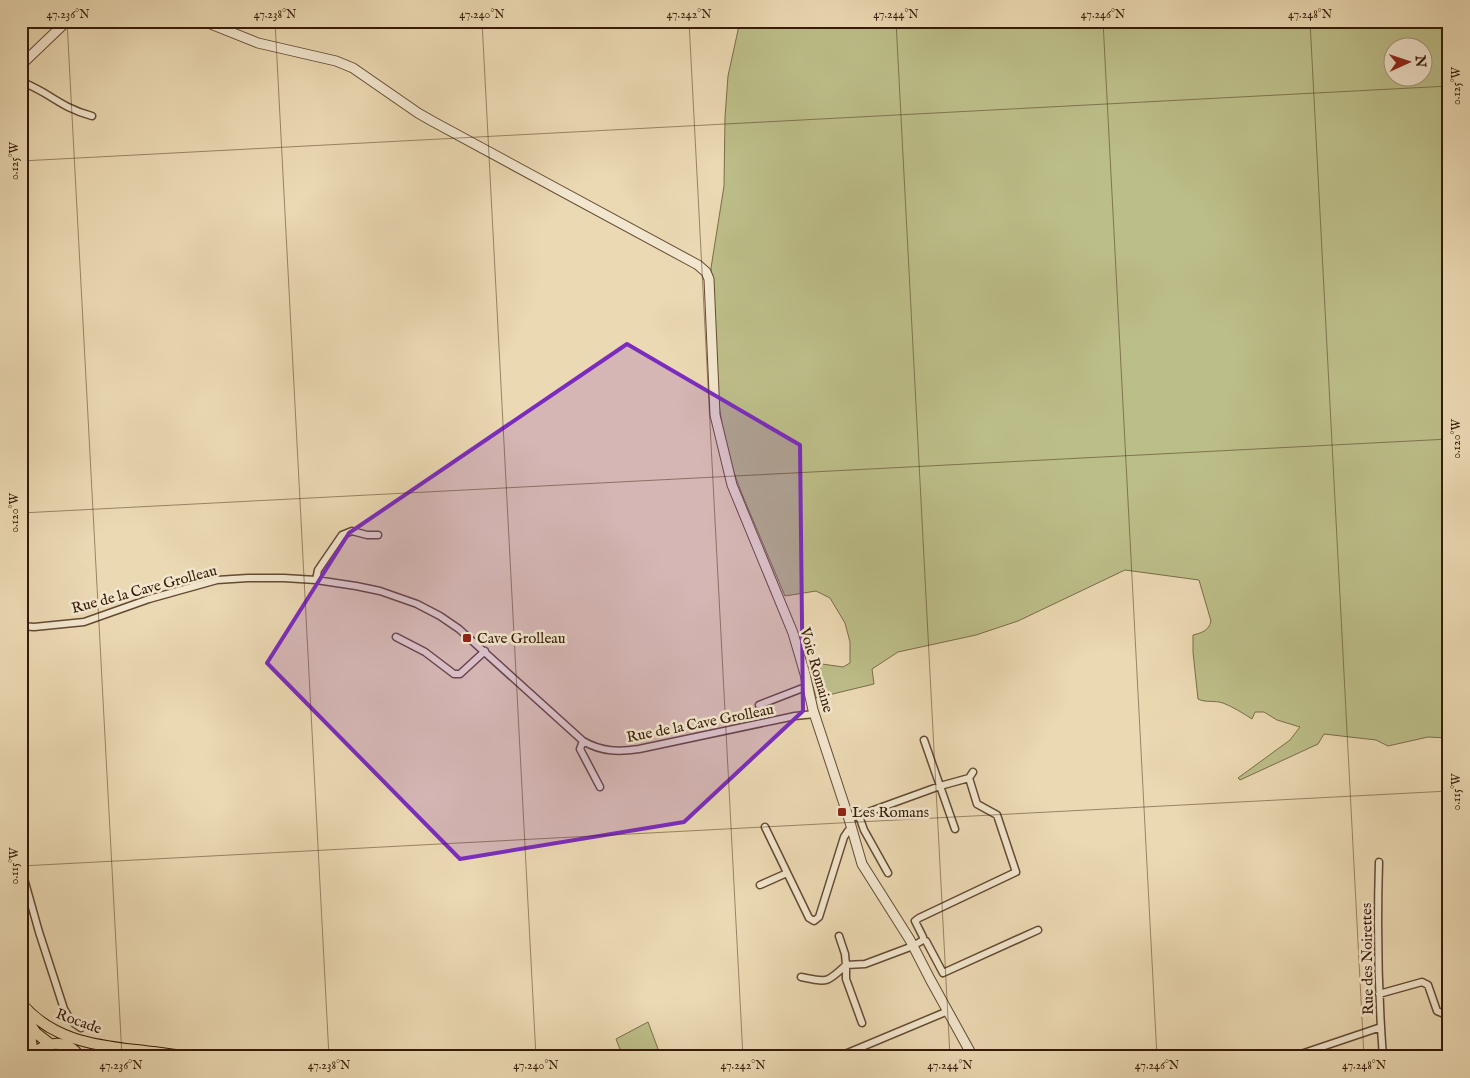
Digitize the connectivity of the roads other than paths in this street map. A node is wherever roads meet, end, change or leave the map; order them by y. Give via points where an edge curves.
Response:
1 (67, 21) edge
2 (203, 21) edge
3 (21, 65) edge
4 (21, 81) edge
5 (92, 116) dead end
6 (378, 535) dead end
7 (316, 580) junction
8 (21, 626) edge
9 (396, 637) dead end
10 (484, 651) junction
11 (808, 686) junction
12 (758, 705) dead end
13 (815, 714) junction
14 (924, 740) dead end
15 (584, 742) junction
16 (940, 786) junction
17 (600, 787) dead end
18 (859, 816) junction
19 (851, 824) junction
20 (764, 827) dead end
21 (955, 830) dead end
22 (1379, 862) dead end
23 (21, 868) edge
24 (787, 873) junction
25 (888, 873) dead end
26 (760, 885) dead end
27 (1038, 930) dead end
28 (839, 936) dead end
29 (923, 940) junction
30 (913, 946) junction
31 (846, 965) junction
32 (800, 977) dead end
33 (1379, 994) junction
34 (21, 1003) edge
35 (948, 1011) junction
36 (21, 1012) edge
37 (1449, 1013) edge
38 (862, 1023) dead end
39 (21, 1024) edge
40 (1381, 1027) junction
41 (81, 1028) dead end
42 (50, 1044) junction
43 (32, 1056) edge
44 (80, 1057) edge
45 (194, 1057) edge
46 (838, 1057) edge
47 (973, 1057) edge
48 (1292, 1057) edge
49 (1383, 1057) edge

1 - 3 street
2 - 11 street, Voie Romaine via 258,43 353,68 425,117 704,270 709,280 714,404 722,447 732,485 793,633
4 - 5 street via 76,112
6 - 7 street via 352,532 342,535 318,570
7 - 8 street, Rue de la Cave Grolleau via 217,580 84,622
7 - 10 street, Rue de la Cave Grolleau via 380,591 417,604 460,629
9 - 10 street via 426,652 454,674 460,674
10 - 15 street, Rue de la Cave Grolleau
11 - 12 street
11 - 13 street, Voie Romaine
13 - 15 street, Rue de la Cave Grolleau via 621,751 605,750
13 - 19 street, Voie Romaine
14 - 16 street
15 - 17 street via 580,749
16 - 18 street
16 - 21 street
16 - 29 street via 971,775 977,804 996,814 1016,872 919,918 915,921
18 - 19 street
18 - 25 street
19 - 24 street via 819,917 814,921 809,918
19 - 30 street, Voie Romaine via 862,864
20 - 24 street
22 - 33 street, Rue des Noirettes
23 - 41 street via 64,1009 71,1021
24 - 26 street
27 - 29 street via 943,973
28 - 31 street
29 - 30 street
30 - 31 street via 865,964
30 - 35 street, Voie Romaine
31 - 32 street via 832,979 823,982
31 - 38 street via 846,979
33 - 37 street via 1422,982 1428,985 1437,1011
33 - 40 street, Rue des Noirettes
34 - 45 main road, Rocade via 51,1029 80,1041
35 - 46 street
35 - 47 street, Voie Romaine
36 - 42 main road via 39,1037
39 - 43 main road via 31,1041
40 - 48 street
40 - 49 street, Rue des Noirettes
42 - 43 main road
42 - 44 main road via 71,1048

